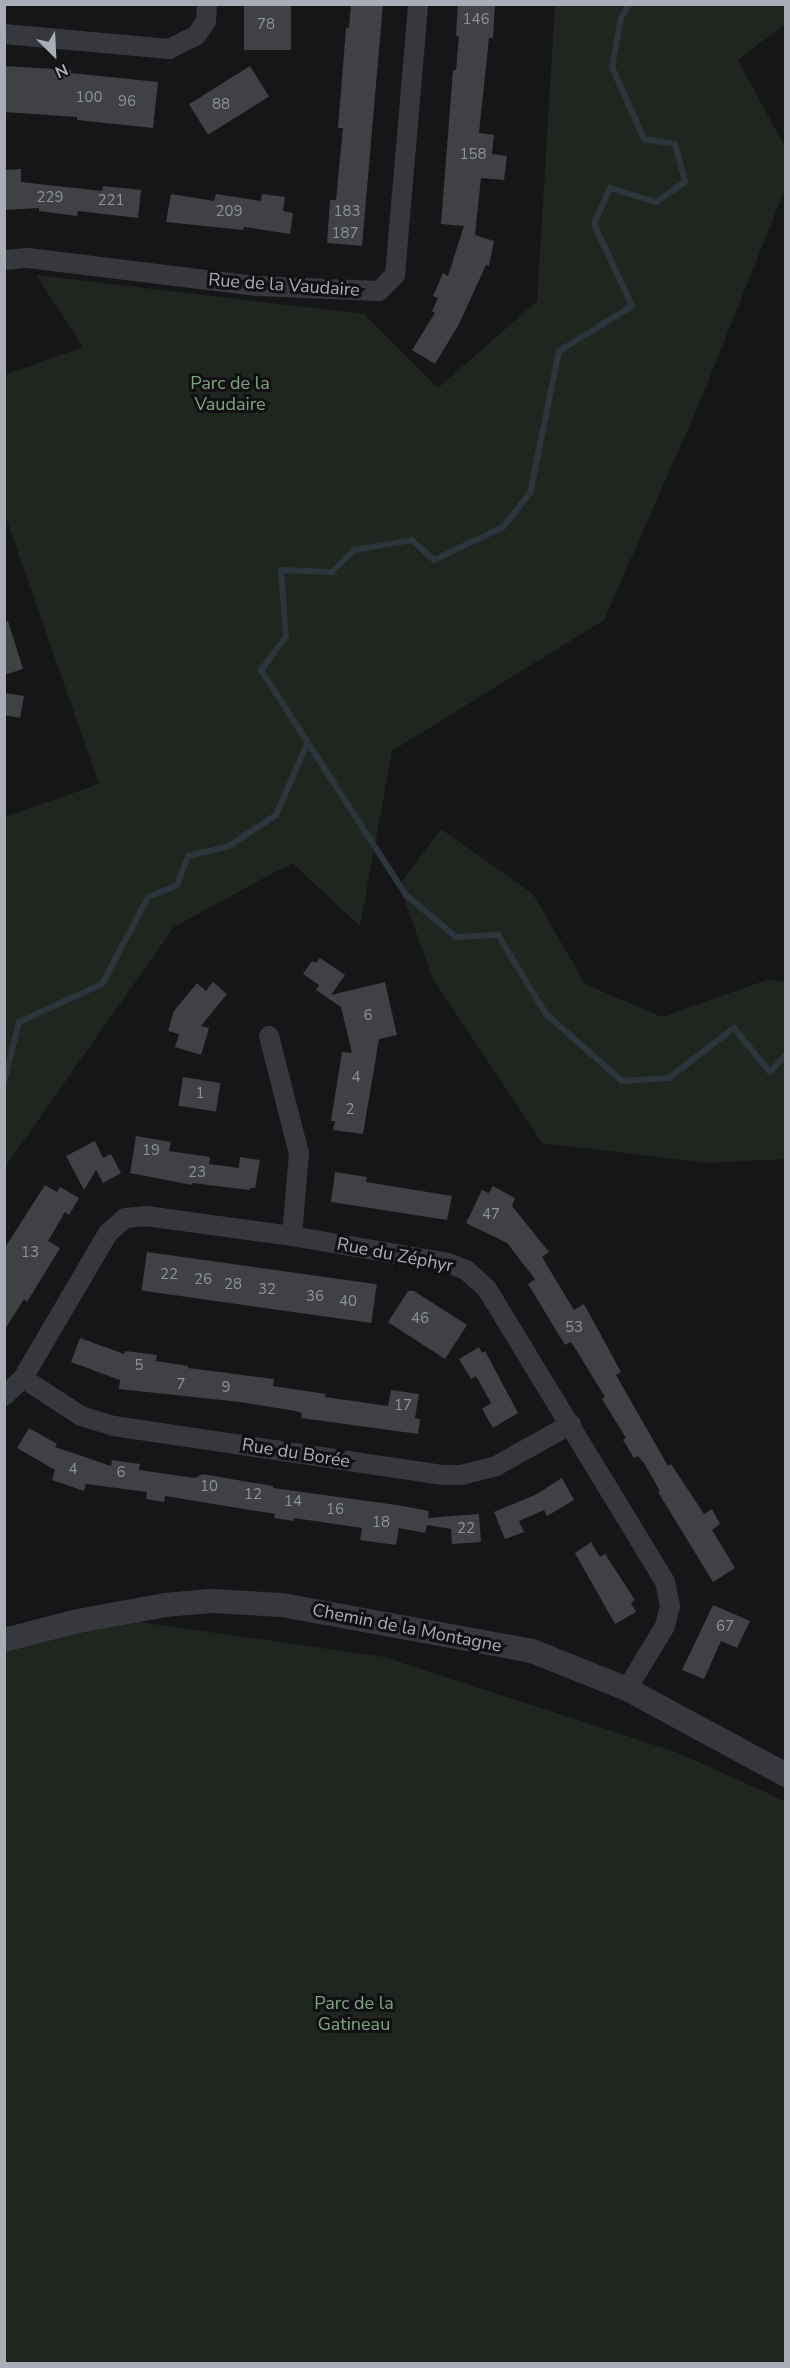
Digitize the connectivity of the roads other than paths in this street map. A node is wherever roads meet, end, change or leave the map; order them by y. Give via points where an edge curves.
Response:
1 (207, 4) edge
2 (418, 4) edge
3 (4, 34) edge
4 (4, 260) edge
5 (269, 1036) dead end
6 (292, 1236) junction
7 (23, 1378) junction
8 (4, 1396) edge
9 (571, 1424) junction
10 (4, 1640) edge
11 (627, 1689) junction
12 (786, 1775) edge

1 - 3 street via 206,21 196,36 169,49
2 - 4 street, Rue de la Vaudaire via 395,275 379,291 257,286 28,258
5 - 6 street via 299,1154
6 - 7 street, Rue du Zéphyr via 146,1216 125,1218 108,1233
6 - 9 street, Rue du Zéphyr via 448,1263 466,1270 487,1289
7 - 8 street, Rue du Zéphyr
7 - 9 street, Rue du Borée via 81,1416 114,1426 443,1475 461,1475 496,1466
9 - 11 street, Rue du Zéphyr via 665,1581 669,1594 665,1626
10 - 11 street, Chemin de la Montagne via 165,1605 256,1602 531,1651
11 - 12 street, Chemin de la Montagne

